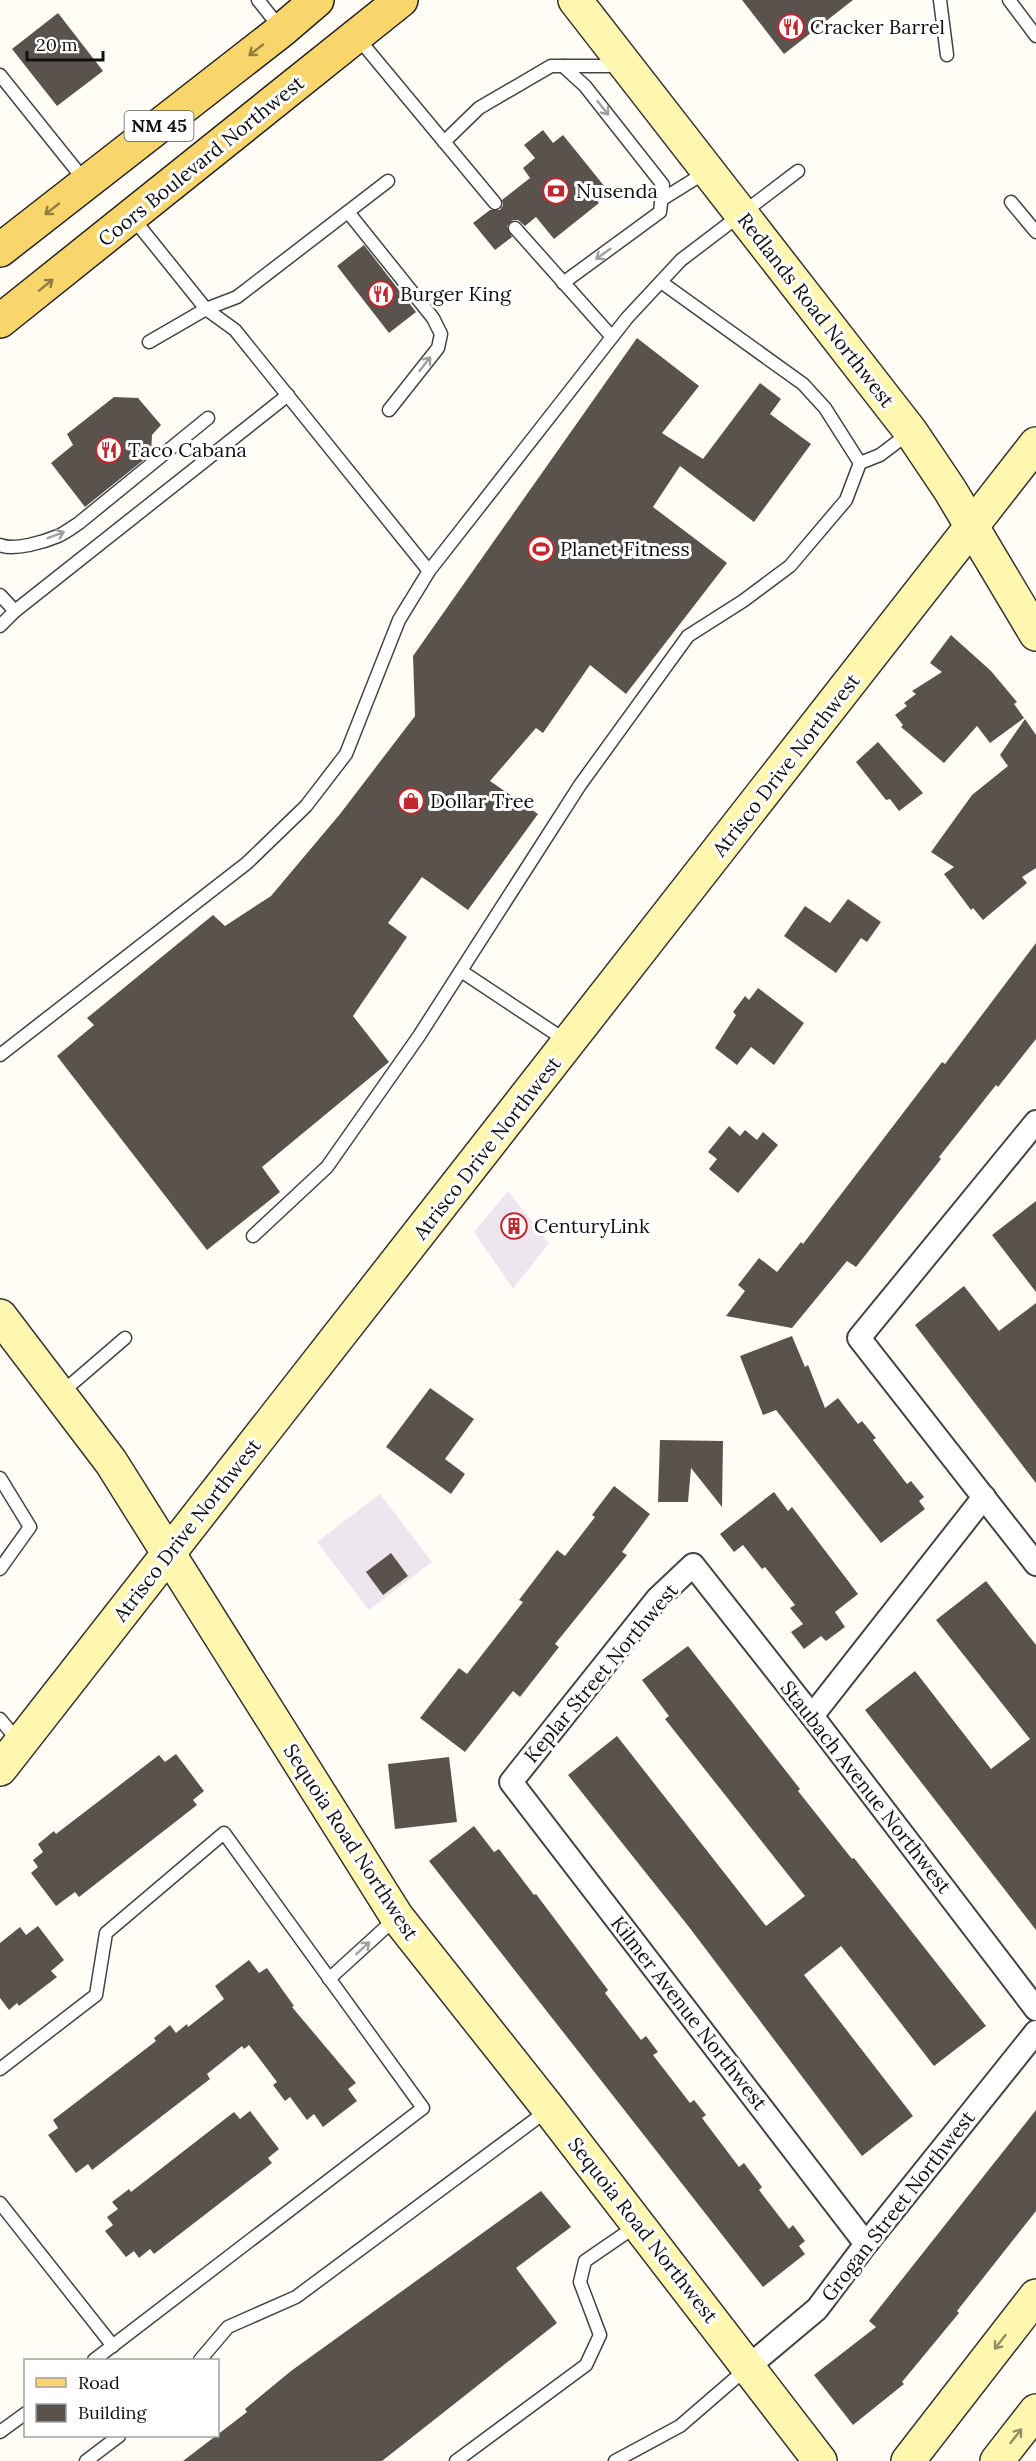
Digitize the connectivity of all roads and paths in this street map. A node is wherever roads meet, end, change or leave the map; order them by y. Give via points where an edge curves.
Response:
1 (258, 0) edge
2 (317, 0) edge
3 (375, 0) edge
4 (401, 0) edge
5 (575, 0) edge
6 (940, 0) edge
7 (1009, 0) edge
8 (282, 30) junction
9 (356, 36) junction
10 (1036, 36) edge
11 (947, 55) dead end
12 (325, 61) junction
13 (563, 66) junction
14 (627, 67) junction
15 (0, 75) edge
16 (444, 142) junction
17 (708, 171) junction
18 (798, 171) dead end
19 (388, 181) dead end
20 (86, 182) junction
21 (661, 200) junction
22 (1011, 201) dead end
23 (495, 203) dead end
24 (348, 212) junction
25 (741, 214) junction
26 (132, 216) junction
27 (515, 228) dead end
28 (1036, 232) edge
29 (0, 250) edge
30 (661, 282) junction
31 (563, 283) junction
32 (206, 309) junction
33 (0, 321) edge
34 (612, 338) junction
35 (149, 342) dead end
36 (288, 395) junction
37 (389, 410) dead end
38 (208, 418) dead end
39 (911, 432) junction
40 (1036, 444) edge
41 (860, 463) junction
42 (973, 526) junction
43 (0, 545) edge
44 (429, 571) junction
45 (0, 595) edge
46 (15, 611) junction
47 (0, 626) edge
48 (1036, 634) edge
49 (461, 971) junction
50 (569, 1043) junction
51 (0, 1055) edge
52 (1036, 1122) edge
53 (253, 1236) dead end
54 (0, 1316) edge
55 (125, 1338) dead end
56 (60, 1394) junction
57 (0, 1478) edge
58 (984, 1497) junction
59 (168, 1555) junction
60 (1036, 1564) edge
61 (693, 1565) joint
62 (0, 1569) edge
63 (812, 1716) junction
64 (10, 1731) edge
65 (0, 1768) edge
66 (511, 1782) joint
67 (397, 1917) junction
68 (329, 1979) junction
69 (1036, 2009) edge
70 (1036, 2032) edge
71 (0, 2069) edge
72 (549, 2109) junction
73 (0, 2203) edge
74 (638, 2224) junction
75 (866, 2244) junction
76 (1036, 2296) edge
77 (113, 2346) junction
78 (97, 2359) edge
79 (202, 2359) edge
80 (748, 2367) junction
81 (1036, 2411) edge
82 (24, 2414) edge
83 (0, 2432) edge
84 (118, 2437) edge
85 (87, 2461) edge
86 (456, 2461) edge
87 (615, 2461) edge
88 (820, 2461) edge
89 (908, 2461) edge
90 (996, 2461) edge

1 - 8 lane
2 - 8 main road, NM 45
3 - 12 main road via 358,14
4 - 9 main road, Coors Boulevard Northwest / NM 45
5 - 14 street, Redlands Road Northwest
6 - 11 lane
7 - 10 lane
8 -> 20 main road, NM 45
9 - 12 main road, Coors Boulevard Northwest / NM 45
9 - 16 lane
12 - 26 main road, Coors Boulevard Northwest / NM 45
13 - 14 lane
13 - 16 lane via 551,66 479,108
13 -> 21 lane via 585,86 663,185
14 - 17 street, Redlands Road Northwest
15 - 20 lane
16 - 23 lane
17 - 21 lane
17 - 25 street, Redlands Road Northwest
18 - 25 lane
19 - 24 lane
20 -> 29 main road, NM 45
21 -> 31 lane via 660,212
22 - 28 lane
24 - 32 lane via 237,297
37 -> 24 lane via 438,348 441,334 433,318
25 - 30 lane via 681,260
25 - 39 street, Redlands Road Northwest
26 - 32 lane
33 -> 26 main road, Coors Boulevard Northwest / NM 45
27 - 31 lane
30 - 34 lane
30 - 41 lane via 803,384 825,408
31 - 34 lane
32 - 35 lane
32 - 36 lane via 235,330
34 - 44 lane
36 - 44 lane
36 - 46 lane
43 -> 38 lane via 22,545 60,536
39 - 41 lane via 880,455
39 - 42 street, Redlands Road Northwest
40 - 42 street, Atrisco Drive Northwest
41 - 49 lane via 846,500 790,566 688,636 580,785
42 - 48 street, Redlands Road Northwest
42 - 50 street, Atrisco Drive Northwest
44 - 51 lane via 399,620 346,754 306,806 247,863
45 - 46 lane
46 - 47 lane
49 - 50 lane
49 - 53 lane via 327,1167
50 - 59 street, Atrisco Drive Northwest
52 - 58 street via 859,1338
54 - 56 street, Sequoia Road Northwest
55 - 56 lane
56 - 59 street, Sequoia Road Northwest via 111,1462
57 - 62 lane via 30,1527
58 - 60 street
58 - 63 street
59 - 64 street, Atrisco Drive Northwest
59 - 67 street, Sequoia Road Northwest
61 - 63 street, Staubach Avenue Northwest
61 - 66 street, Keplar Street Northwest via 657,1599
63 - 69 street, Staubach Avenue Northwest
64 - 65 street, Atrisco Drive Northwest
66 - 75 street, Kilmer Avenue Northwest
68 -> 67 lane
67 - 72 street, Sequoia Road Northwest
68 - 71 lane via 224,1833 106,1933 96,1995
68 - 77 lane via 423,2108
70 - 75 street, Grogan Street Northwest
72 - 74 street, Sequoia Road Northwest
72 - 79 lane via 296,2297 228,2327
73 - 77 lane
74 - 80 street, Sequoia Road Northwest
74 - 86 lane via 585,2261 580,2282 600,2335 586,2365
75 - 80 street, Grogan Street Northwest via 817,2309
76 -> 89 street
77 - 78 lane
80 - 87 lane via 680,2426
80 - 88 street, Sequoia Road Northwest
90 -> 81 street
82 - 83 lane
84 - 85 lane

